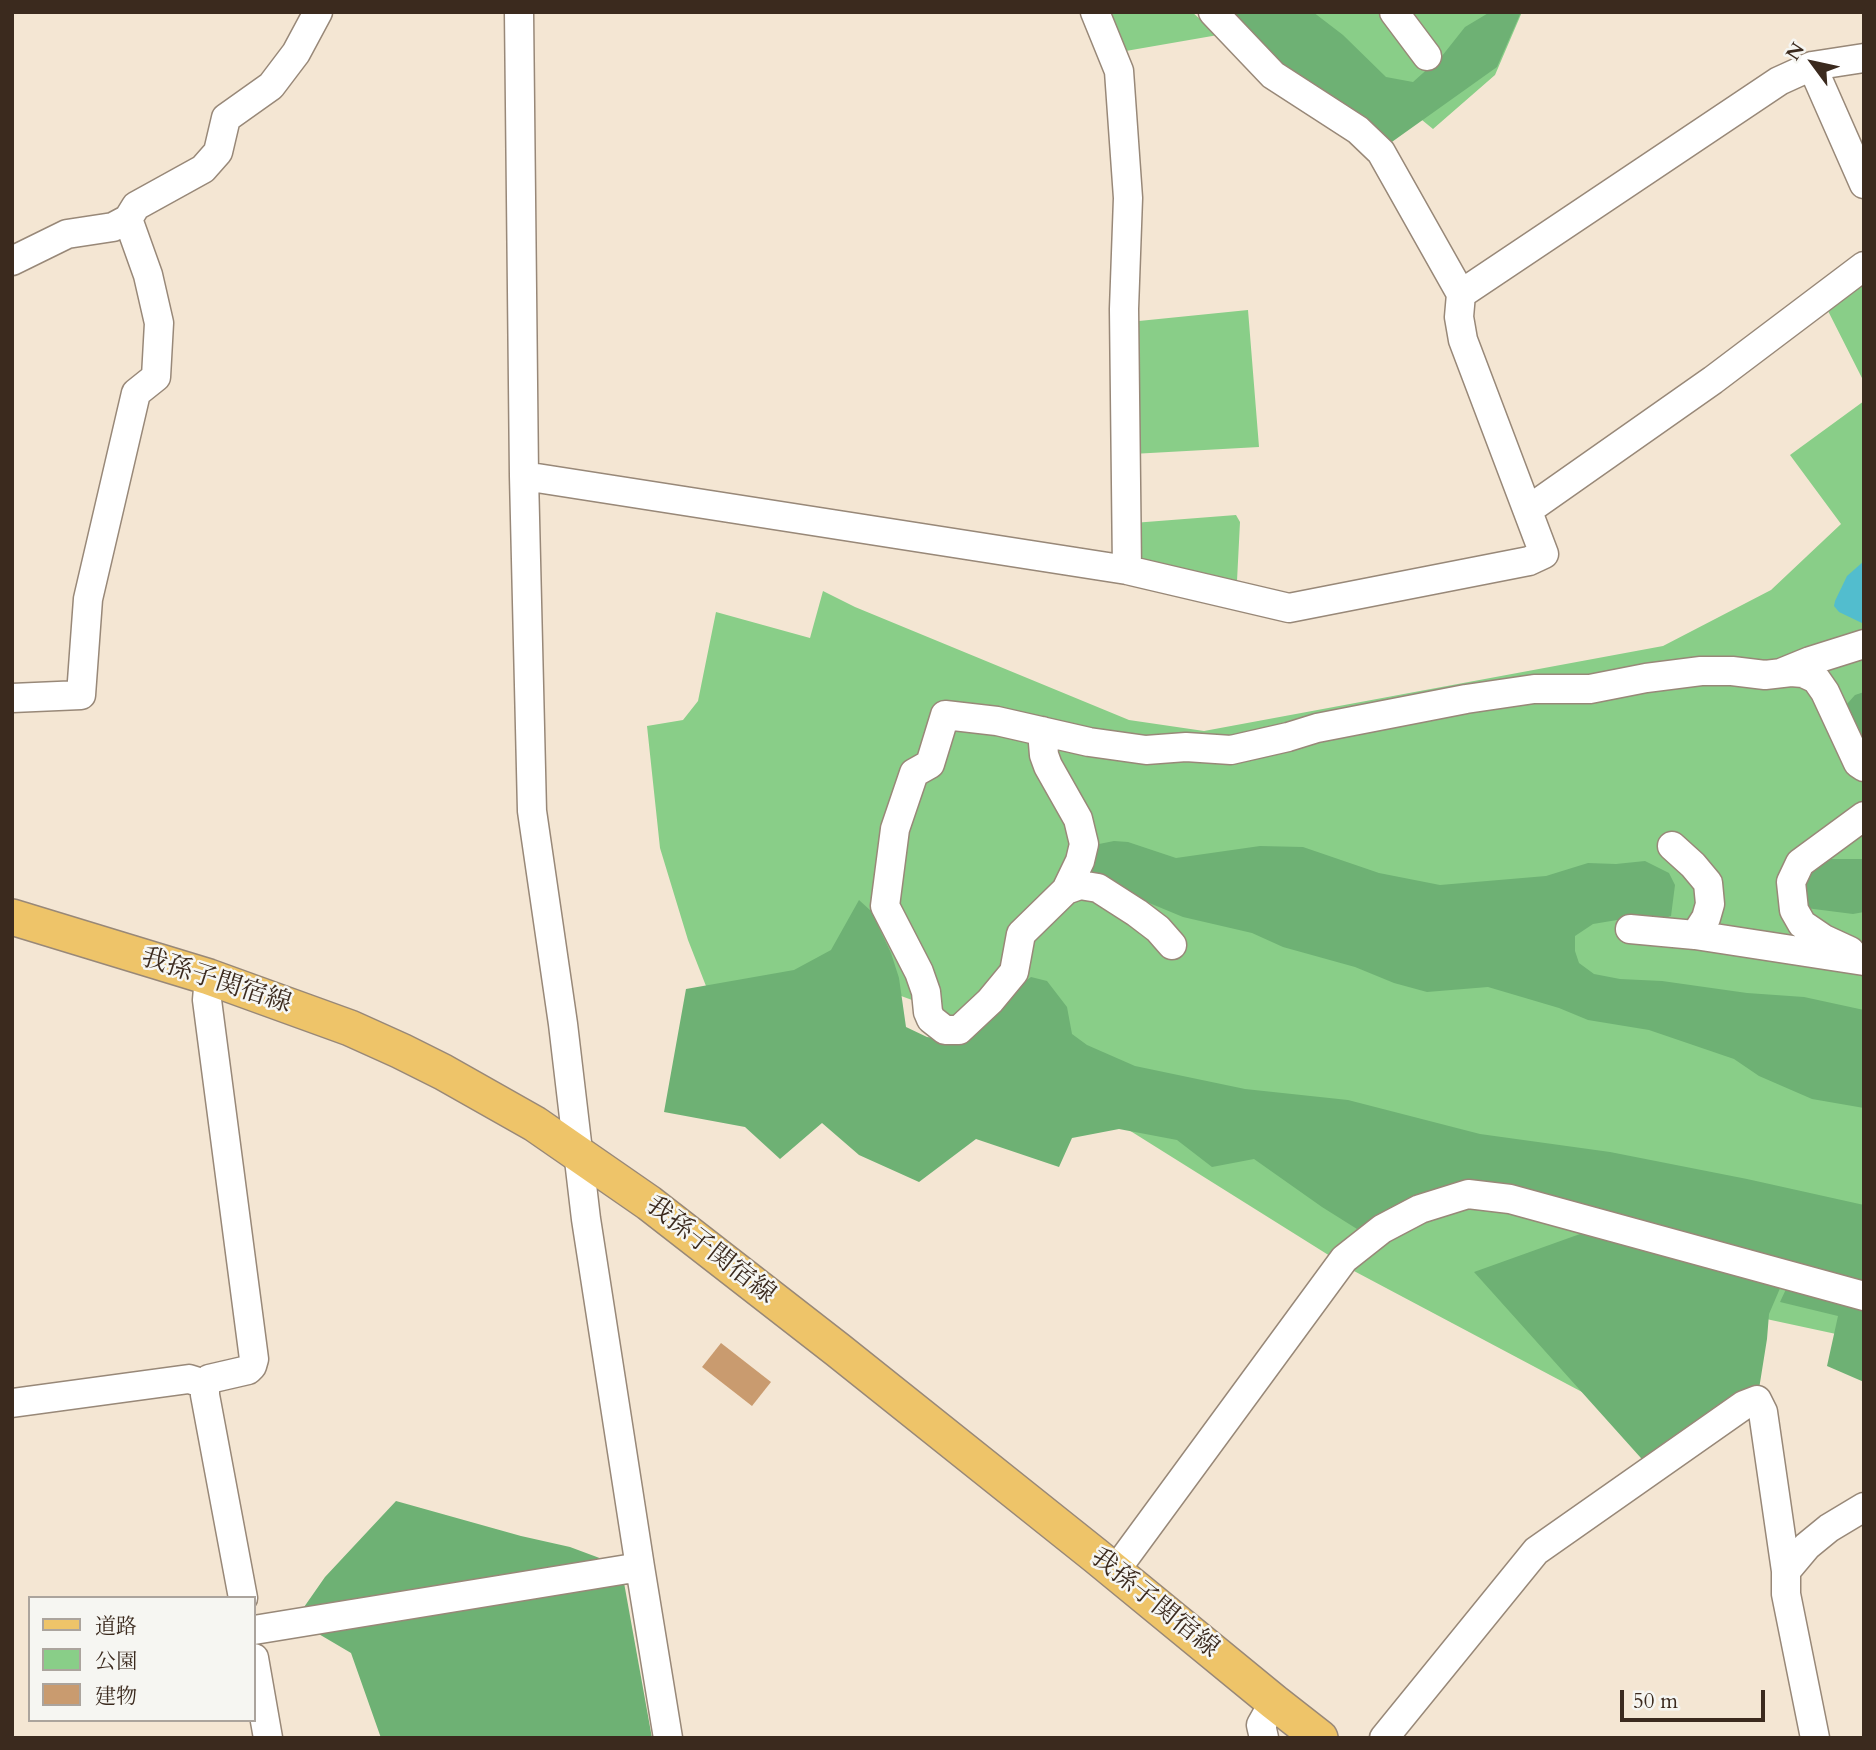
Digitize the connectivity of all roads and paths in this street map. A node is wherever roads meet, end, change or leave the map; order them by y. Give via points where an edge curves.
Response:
1 (318, 12) edge
2 (519, 12) edge
3 (1095, 12) edge
4 (1213, 12) edge
5 (1394, 12) edge
6 (1427, 56) dead end
7 (1864, 58) edge
8 (1812, 66) junction
9 (1864, 184) edge
10 (128, 219) junction
11 (12, 261) edge
12 (1864, 266) edge
13 (1461, 294) junction
14 (524, 476) junction
15 (1528, 510) junction
16 (1127, 570) junction
17 (1852, 648) edge
18 (1781, 673) junction
19 (1825, 692) junction
20 (12, 698) edge
21 (1042, 732) junction
22 (1864, 767) edge
23 (1864, 816) edge
24 (1672, 846) dead end
25 (1066, 890) junction
26 (12, 917) edge
27 (1630, 929) dead end
28 (1695, 935) junction
29 (1172, 945) dead end
30 (1864, 961) edge
31 (209, 977) junction
32 (578, 1153) junction
33 (1864, 1296) edge
34 (205, 1384) junction
35 (12, 1403) edge
36 (1864, 1507) edge
37 (640, 1567) junction
38 (1115, 1571) junction
39 (1786, 1571) junction
40 (243, 1596) edge
41 (256, 1630) edge
42 (256, 1669) edge
43 (1274, 1702) junction
44 (268, 1738) edge
45 (668, 1738) edge
46 (1264, 1738) edge
47 (1320, 1738) edge
48 (1384, 1738) edge
49 (1815, 1738) edge

1 - 10 street via 271,86 226,118 218,152 203,169 136,206
2 - 14 street
3 - 16 street via 1119,71 1128,198 1124,309
4 - 13 street via 1273,75 1358,130 1381,152
5 - 6 street
7 - 8 street
8 - 9 street
8 - 13 street via 1779,81
10 - 11 street via 113,227 67,234
10 - 20 street via 159,323 156,377 135,393 88,599 81,695
12 - 15 street via 1713,380
13 - 15 street via 1463,340
14 - 16 street
14 - 32 street via 532,811
15 - 16 street via 1544,554 1529,561 1289,608
17 - 18 street
17 - 19 street via 1832,662
18 - 19 street via 1803,673 1816,679
18 - 21 street via 1701,671 1590,689 1534,689 1317,728 1231,750 1146,750
19 - 22 street
21 - 25 street via 1048,766 1077,819 1084,844
21 - 25 street via 997,720 945,715 930,764 914,773 895,829 885,906 919,972 931,1019 945,1030 959,1030 990,1001 1014,972 1021,934
23 - 30 street via 1800,863 1791,882 1794,910 1802,924
24 - 28 street via 1708,883 1710,904
25 - 29 street via 1098,888 1158,929
26 - 31 main road, 我孫子関宿線
27 - 28 street
28 - 30 street
31 - 32 main road, 我孫子関宿線 via 401,1051 513,1110
31 - 34 street via 207,1000 254,1359 248,1370 209,1379
32 - 37 street
32 - 38 main road, 我孫子関宿線 via 838,1350
33 - 38 street via 1510,1199 1468,1194 1420,1209 1382,1229 1344,1259
34 - 35 street via 189,1379
34 - 40 street
36 - 39 street via 1807,1546
37 - 41 street
37 - 45 street
38 - 43 main road, 我孫子関宿線
39 - 48 street via 1763,1412 1757,1400 1536,1551
39 - 49 street via 1786,1594
42 - 44 street
43 - 46 street via 1261,1725
43 - 47 main road, 我孫子関宿線

